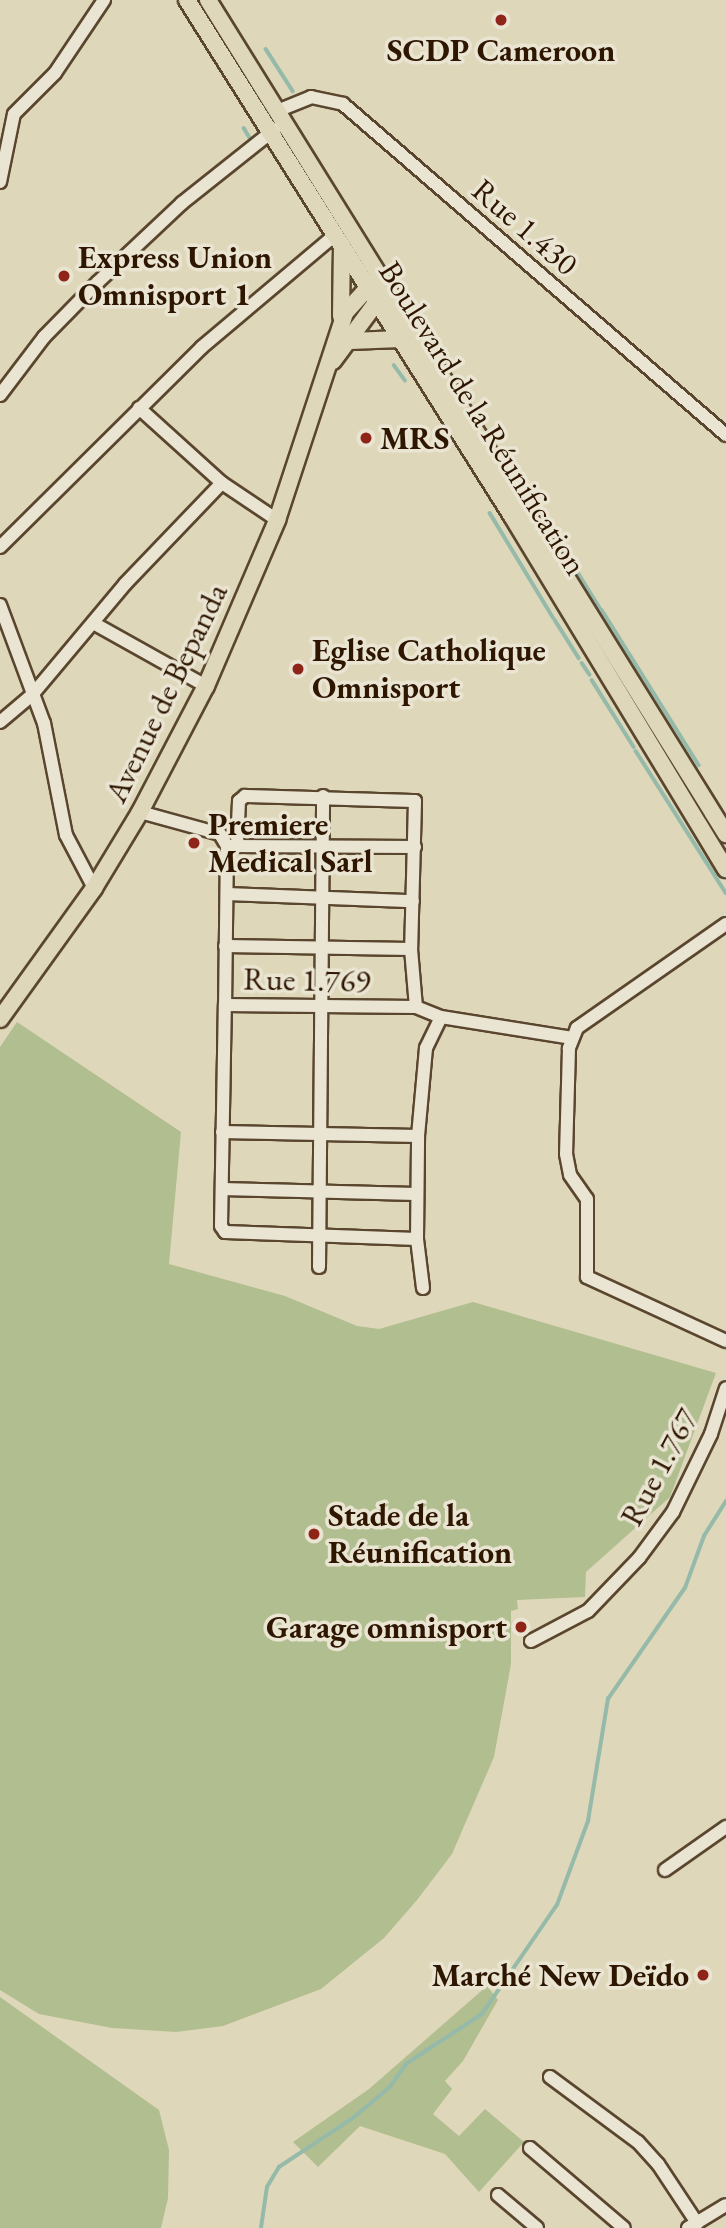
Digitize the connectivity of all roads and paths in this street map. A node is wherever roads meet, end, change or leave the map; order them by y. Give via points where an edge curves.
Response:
1 (104, 0) edge
2 (187, 0) edge
3 (208, 0) edge
4 (278, 121) junction
5 (1, 177) edge
6 (339, 240) junction
7 (378, 287) junction
8 (340, 325) junction
9 (401, 339) junction
10 (350, 341) junction
11 (329, 366) junction
12 (0, 395) edge
13 (139, 408) junction
14 (726, 435) edge
15 (222, 483) junction
16 (278, 520) junction
17 (0, 547) edge
18 (0, 605) edge
19 (95, 624) junction
20 (206, 686) junction
21 (33, 695) junction
22 (0, 722) edge
23 (323, 796) junction
24 (140, 812) junction
25 (726, 834) edge
26 (322, 844) junction
27 (232, 846) junction
28 (415, 848) junction
29 (726, 869) edge
30 (94, 888) junction
31 (227, 894) junction
32 (323, 897) junction
33 (413, 901) junction
34 (726, 924) edge
35 (225, 946) junction
36 (323, 948) junction
37 (411, 949) junction
38 (225, 1004) junction
39 (323, 1006) junction
40 (416, 1007) junction
41 (441, 1017) junction
42 (0, 1019) edge
43 (572, 1038) junction
44 (222, 1132) junction
45 (321, 1134) junction
46 (418, 1136) junction
47 (222, 1189) junction
48 (321, 1190) junction
49 (416, 1194) junction
50 (320, 1236) junction
51 (417, 1239) junction
52 (319, 1267) dead end
53 (423, 1288) dead end
54 (726, 1341) edge
55 (726, 1388) edge
56 (531, 1642) dead end
57 (726, 1827) edge
58 (665, 1870) dead end
59 (550, 2077) dead end
60 (530, 2148) dead end
61 (498, 2195) dead end
62 (726, 2205) edge
63 (692, 2225) edge
64 (537, 2228) edge
65 (624, 2228) edge

1 - 5 street via 55,73 20,104 10,125
2 - 4 main road, Boulevard de la Réunification
3 - 4 main road
4 - 6 main road, Boulevard de la Réunification
4 - 7 main road
4 - 12 street, Rue 1.430 via 99,282 44,337
4 - 14 street, Rue 1.430 via 311,97 343,104
6 - 7 main road, Boulevard de la Réunification
6 - 8 main road
6 - 13 street via 242,311
7 - 8 main road, Avenue de Bepanda via 351,304
7 - 9 main road, Boulevard de la Réunification
7 - 10 main road, Avenue de Bepanda
7 - 25 main road
8 - 11 main road, Avenue de Bepanda
9 - 10 main road
9 - 29 main road, Boulevard de la Réunification
10 - 11 main road, Avenue de Bepanda
11 - 16 main road, Avenue de Bepanda
13 - 15 street
13 - 17 street
15 - 16 street
15 - 19 street via 134,575
16 - 20 main road, Avenue de Bepanda
18 - 21 street
19 - 20 street
19 - 21 street
20 - 24 main road, Avenue de Bepanda
21 - 22 street
21 - 30 street via 48,738 66,835
23 - 26 street
23 - 27 street via 241,797
23 - 28 street via 415,801
24 - 27 street via 220,835
24 - 30 main road, Avenue de Bepanda
26 - 27 street
26 - 28 street
26 - 32 street
27 - 31 street
28 - 33 street
30 - 42 main road, Avenue de Bepanda
31 - 32 street
31 - 35 street
32 - 33 street
32 - 36 street
33 - 37 street
34 - 43 street via 594,1015
35 - 36 street
35 - 38 street
36 - 37 street
36 - 39 street
37 - 40 street
38 - 39 street, Rue 1.769
38 - 44 street, Rue 1.769
39 - 40 street, Rue 1.769
39 - 45 street
40 - 41 street, Rue 1.769
41 - 43 street, Rue 1.769
41 - 46 street via 426,1048
43 - 54 street via 567,1165 587,1199 587,1277
44 - 45 street
44 - 47 street, Rue 1.769
45 - 46 street
45 - 48 street
46 - 49 street
47 - 48 street
47 - 50 street, Rue 1.769 via 221,1226 225,1233
48 - 49 street
48 - 50 street
49 - 51 street
50 - 51 street
50 - 52 street
51 - 53 street
55 - 56 street, Rue 1.767 via 673,1512 639,1558 588,1611
57 - 58 street
59 - 63 street via 638,2142 658,2164
60 - 65 street
61 - 64 street
62 - 63 street

